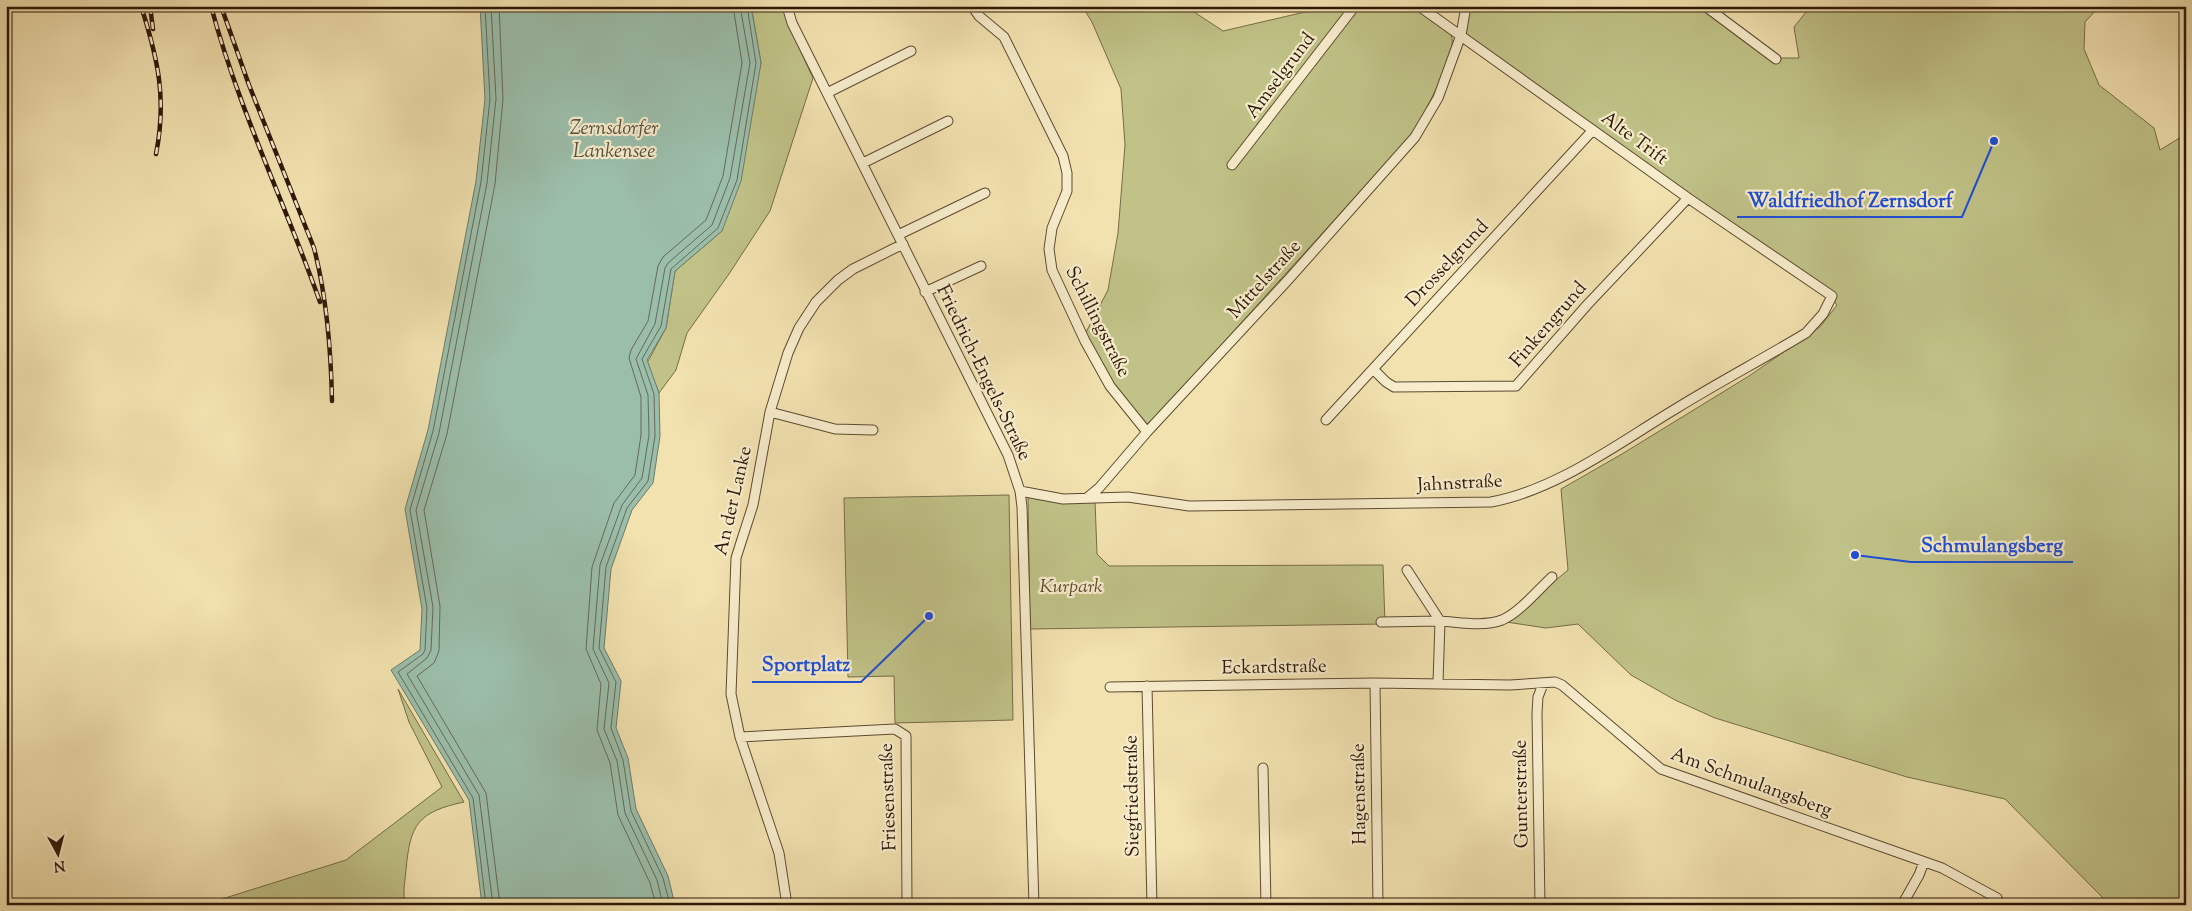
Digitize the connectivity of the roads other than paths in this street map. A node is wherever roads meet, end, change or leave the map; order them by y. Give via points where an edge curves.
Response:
1 (787, 6) edge
2 (972, 6) edge
3 (1355, 6) edge
4 (1419, 6) edge
5 (1466, 6) edge
6 (1704, 6) edge
7 (1461, 35) junction
8 (911, 51) dead end
9 (1776, 58) dead end
10 (827, 92) junction
11 (948, 121) dead end
12 (1593, 130) junction
13 (863, 163) junction
14 (1232, 166) dead end
15 (985, 193) dead end
16 (1688, 198) junction
17 (901, 240) junction
18 (981, 266) dead end
19 (925, 292) junction
20 (1832, 296) joint
21 (1373, 369) junction
22 (770, 412) junction
23 (1326, 420) dead end
24 (873, 430) dead end
25 (1147, 432) junction
26 (1020, 491) junction
27 (1088, 497) junction
28 (1407, 570) dead end
29 (1552, 577) dead end
30 (1440, 621) junction
31 (1381, 622) dead end
32 (1375, 682) junction
33 (1438, 684) junction
34 (1543, 684) junction
35 (1510, 685) joint
36 (1147, 686) junction
37 (1110, 687) dead end
38 (740, 737) junction
39 (1263, 768) dead end
40 (1924, 862) junction
41 (1997, 898) dead end
42 (787, 905) edge
43 (907, 905) edge
44 (1034, 905) edge
45 (1152, 905) edge
46 (1266, 905) edge
47 (1378, 905) edge
48 (1540, 905) edge
49 (1902, 905) edge

1 - 10 street, Friedrich-Engels-Straße via 792,23
2 - 25 street, Schillingstraße via 1004,37 1063,156 1067,191 1052,228 1048,249 1052,270 1110,386
3 - 14 street, Amselgrund
4 - 7 street, Alte Trift
5 - 7 street, Mittelstraße
6 - 9 street
7 - 12 street, Alte Trift
7 - 25 street, Mittelstraße via 1438,98 1415,137
8 - 10 street
10 - 13 street, Friedrich-Engels-Straße
11 - 13 street
12 - 16 street, Alte Trift
12 - 21 street, Drosselgrund
13 - 17 street, Friedrich-Engels-Straße
15 - 17 street, An der Lanke
16 - 20 street, Alte Trift
16 - 21 street, Finkengrund via 1516,386 1394,386
17 - 19 street, Friedrich-Engels-Straße
17 - 22 street, An der Lanke via 853,269 816,302 788,353
18 - 19 street
19 - 26 street, Friedrich-Engels-Straße via 1008,455
20 - 27 street, Jahnstraße via 1823,314 1806,333 1589,461 1532,492 1511,498 1481,502 1189,506 1128,497
21 - 23 street, Drosselgrund
22 - 24 street via 835,429
22 - 38 street, An der Lanke via 754,505 736,558 731,694
25 - 27 street, Mittelstraße
26 - 27 street via 1063,499
26 - 44 street, Friedrich-Engels-Straße
28 - 30 street
29 - 30 street via 1501,620 1476,624
30 - 31 street
30 - 33 street
32 - 33 street, Eckardstraße
32 - 36 street, Eckardstraße
32 - 47 street, Hagenstraße
33 - 35 street, Eckardstraße
34 - 35 street, Am Schmulangsberg
34 - 40 street, Am Schmulangsberg via 1555,682 1562,685 1661,769
34 - 48 street, Gunterstraße via 1537,712
36 - 37 street, Eckardstraße
36 - 45 street, Siegfriedstraße
38 - 42 street, An der Lanke via 779,853
38 - 43 street, Friesenstraße via 895,729 906,736
39 - 46 street
40 - 41 street, Am Schmulangsberg via 1958,875
40 - 49 street

